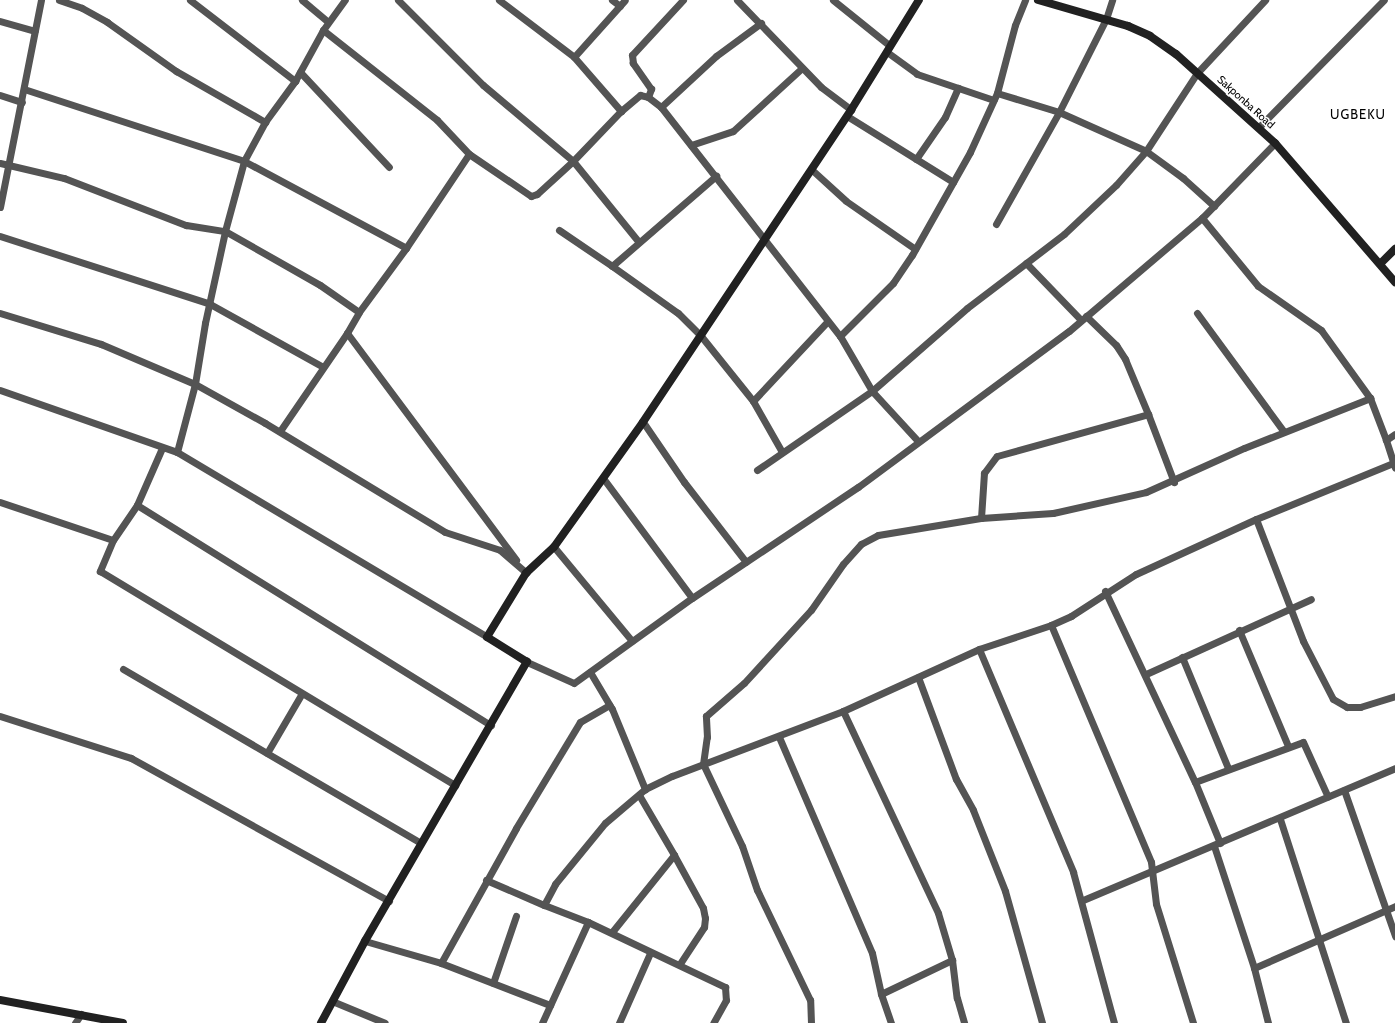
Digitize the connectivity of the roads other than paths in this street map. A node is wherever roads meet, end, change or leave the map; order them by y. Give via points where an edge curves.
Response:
1 (41, 0) edge
2 (59, 0) edge
3 (190, 0) edge
4 (302, 0) edge
5 (345, 0) edge
6 (398, 0) edge
7 (499, 0) edge
8 (612, 0) edge
9 (626, 0) edge
10 (683, 0) edge
11 (737, 0) edge
12 (833, 0) edge
13 (919, 0) edge
14 (1025, 0) edge
15 (1038, 0) edge
16 (1112, 0) edge
17 (1265, 0) edge
18 (1384, 0) edge
19 (620, 6) junction
20 (1106, 19) junction
21 (0, 21) edge
22 (328, 22) junction
23 (761, 23) junction
24 (323, 30) junction
25 (35, 31) junction
26 (889, 49) junction
27 (574, 57) junction
28 (802, 68) junction
29 (300, 72) junction
30 (1197, 73) junction
31 (295, 81) junction
32 (958, 88) junction
33 (24, 89) junction
34 (0, 95) edge
35 (648, 97) junction
36 (995, 97) junction
37 (22, 102) junction
38 (662, 108) junction
39 (621, 110) junction
40 (1059, 112) junction
41 (849, 113) junction
42 (265, 122) junction
43 (1259, 127) junction
44 (1275, 143) junction
45 (691, 145) junction
46 (1146, 151) junction
47 (469, 154) junction
48 (916, 159) junction
49 (244, 161) junction
50 (573, 161) junction
51 (0, 163) edge
52 (8, 165) junction
53 (389, 167) dead end
54 (811, 168) junction
55 (716, 176) junction
56 (953, 182) junction
57 (1214, 206) junction
58 (0, 207) edge
59 (1202, 218) junction
60 (996, 224) dead end
61 (559, 230) dead end
62 (225, 231) junction
63 (0, 236) edge
64 (764, 239) junction
65 (638, 241) junction
66 (406, 248) junction
67 (915, 249) junction
68 (1395, 249) edge
69 (1026, 263) junction
70 (1381, 263) junction
71 (612, 266) junction
72 (1395, 282) edge
73 (210, 304) junction
74 (359, 312) junction
75 (0, 313) edge
76 (1196, 313) dead end
77 (1084, 318) junction
78 (827, 322) junction
79 (347, 333) junction
80 (701, 336) junction
81 (840, 336) junction
82 (323, 367) junction
83 (195, 384) junction
84 (0, 390) edge
85 (872, 390) junction
86 (1370, 398) junction
87 (753, 401) junction
88 (1148, 414) junction
89 (643, 422) junction
90 (280, 431) junction
91 (1284, 432) junction
92 (1395, 434) edge
93 (1386, 440) junction
94 (918, 441) junction
95 (162, 448) junction
96 (178, 452) junction
97 (782, 452) junction
98 (1394, 466) edge
99 (758, 470) dead end
100 (603, 478) junction
101 (1174, 482) junction
102 (0, 502) edge
103 (137, 505) junction
104 (981, 518) junction
105 (1256, 519) junction
106 (113, 540) junction
107 (554, 547) junction
108 (746, 562) junction
109 (526, 573) junction
110 (1105, 592) junction
111 (692, 598) junction
112 (1311, 599) dead end
113 (1289, 607) junction
114 (1051, 625) junction
115 (1239, 630) junction
116 (487, 637) junction
117 (632, 641) junction
118 (979, 649) junction
119 (1182, 657) junction
120 (527, 662) junction
121 (123, 669) dead end
122 (590, 672) junction
123 (1146, 674) junction
124 (918, 677) junction
125 (302, 693) junction
126 (1395, 696) edge
127 (609, 705) junction
128 (843, 711) junction
129 (0, 716) edge
130 (491, 725) junction
131 (779, 737) junction
132 (1288, 746) junction
133 (267, 753) junction
134 (703, 764) junction
135 (1228, 768) junction
136 (1395, 768) edge
137 (1195, 782) junction
138 (455, 785) junction
139 (646, 789) junction
140 (1344, 790) junction
141 (639, 795) junction
142 (1328, 797) junction
143 (1280, 818) junction
144 (421, 843) junction
145 (1217, 845) junction
146 (674, 855) junction
147 (1153, 871) junction
148 (486, 880) junction
149 (1083, 900) junction
150 (389, 901) junction
151 (544, 905) junction
152 (1395, 906) edge
153 (1386, 910) junction
154 (516, 916) dead end
155 (588, 922) junction
156 (612, 932) junction
157 (1395, 936) edge
158 (1318, 938) junction
159 (365, 941) junction
160 (650, 953) junction
161 (952, 960) junction
162 (441, 963) junction
163 (679, 965) junction
164 (1254, 968) junction
165 (493, 983) junction
166 (881, 994) junction
167 (0, 1000) edge
168 (332, 1001) junction
169 (550, 1005) junction
170 (81, 1014) junction
171 (75, 1023) edge
172 (122, 1023) edge
173 (320, 1023) edge
174 (385, 1023) edge
175 (542, 1023) edge
176 (619, 1023) edge
177 (713, 1023) edge
178 (811, 1023) edge
179 (890, 1023) edge
180 (964, 1023) edge
181 (1042, 1023) edge
182 (1114, 1023) edge
183 (1193, 1023) edge
184 (1268, 1023) edge
185 (1346, 1023) edge

1 - 25 street
2 - 42 street via 82,8 107,22 176,71
3 - 31 street
4 - 22 street
5 - 22 street
6 - 50 street via 483,85
7 - 27 street
8 - 19 street
9 - 19 street
10 - 35 street via 632,55 633,63 651,89
11 - 23 street
12 - 26 street
13 - 26 street
14 - 36 street via 1015,25
15 - 20 street, Sakponba Road
16 - 20 street
17 - 30 street
18 - 43 street
19 - 27 street
20 - 30 street, Sakponba Road via 1150,36
20 - 40 street
21 - 25 street
22 - 24 street
23 - 28 street
23 - 38 street via 716,56
24 - 29 street
24 - 47 street via 437,120
25 - 33 street
26 - 32 street via 917,74
26 - 41 street
27 - 39 street
28 - 41 street
28 - 45 street via 733,131
29 - 31 street
29 - 53 street
30 - 43 street, Sakponba Road
30 - 46 street
31 - 42 street
32 - 36 street
32 - 48 street via 945,117
33 - 37 street
33 - 49 street
34 - 37 street
35 - 38 street
35 - 39 street via 640,95
36 - 40 street
36 - 56 street
37 - 52 street
38 - 45 street
39 - 50 street
40 - 46 street
40 - 60 street
41 - 48 street
41 - 54 street
42 - 49 street
43 - 44 street, Sakponba Road
44 - 57 street
44 - 70 street, Sakponba Road
45 - 55 street
46 - 57 street via 1183,178
46 - 69 street via 1105,196 1064,234
47 - 50 street via 531,196 537,194
47 - 66 street
48 - 56 street
49 - 62 street
49 - 66 street
50 - 65 street
51 - 52 street
52 - 58 street
52 - 62 street via 64,178 186,225
54 - 64 street
54 - 67 street via 846,200
55 - 64 street
55 - 65 street
56 - 67 street
57 - 59 street
59 - 77 street
59 - 86 street via 1258,286 1321,330
61 - 71 street
62 - 73 street
62 - 74 street via 320,285
63 - 73 street
64 - 78 street
64 - 80 street
65 - 71 street
66 - 74 street
67 - 81 street via 893,283
68 - 70 street
69 - 77 street
69 - 85 street via 967,308
70 - 72 street, Sakponba Road
71 - 80 street via 678,313
73 - 82 street
73 - 83 street
74 - 79 street
75 - 83 street via 101,344
76 - 91 street
77 - 88 street via 1119,349
77 - 94 street
78 - 81 street
78 - 87 street
79 - 82 street
79 - 109 street
80 - 87 street
80 - 89 street
81 - 85 street
82 - 90 street
83 - 90 street
83 - 96 street
84 - 95 street
85 - 94 street
85 - 97 street
86 - 91 street
86 - 93 street
87 - 97 street
88 - 101 street
88 - 104 street via 997,456 984,473
89 - 100 street
89 - 108 street via 684,482
90 - 109 street via 445,532 500,550
91 - 101 street
92 - 93 street
93 - 98 street
94 - 108 street via 858,487
95 - 96 street
95 - 103 street
96 - 116 street
97 - 99 street
98 - 105 street
100 - 107 street
100 - 111 street
101 - 104 street via 1113,501 1053,513
102 - 106 street
103 - 106 street
103 - 130 street
104 - 134 street via 878,536 861,544 843,564 811,610 744,683 706,716 707,737
105 - 110 street via 1136,574
105 - 113 street
106 - 125 street via 100,571
107 - 109 street
107 - 117 street
108 - 111 street
109 - 116 street
110 - 114 street
110 - 123 street
111 - 117 street
112 - 113 street
113 - 115 street
113 - 126 street via 1318,673 1333,699 1347,707 1360,707
114 - 118 street
114 - 147 street
115 - 119 street
115 - 132 street
116 - 120 street
117 - 122 street
118 - 124 street
118 - 149 street
119 - 123 street
119 - 135 street
120 - 122 street via 574,683
120 - 130 street
121 - 133 street
122 - 127 street
123 - 137 street
124 - 128 street
124 - 181 street via 956,779 973,810 1005,891
125 - 133 street
125 - 138 street
127 - 139 street
127 - 148 street via 580,722
128 - 131 street
128 - 161 street via 938,913
129 - 150 street via 131,758
130 - 138 street
131 - 134 street
131 - 166 street via 856,912 872,953
132 - 135 street
132 - 142 street via 1305,743
133 - 144 street
134 - 139 street
134 - 178 street via 742,846 757,890 810,1000
135 - 137 street
136 - 140 street
137 - 145 street
138 - 144 street
139 - 141 street
140 - 142 street
140 - 153 street
141 - 146 street
141 - 151 street via 605,823 555,884
142 - 143 street
143 - 145 street
143 - 158 street
144 - 150 street
145 - 147 street
145 - 164 street
146 - 156 street
146 - 163 street via 703,908 705,918 704,927
147 - 149 street
147 - 183 street via 1156,904
148 - 151 street
148 - 162 street
149 - 182 street
150 - 159 street
151 - 155 street
152 - 153 street
153 - 157 street
153 - 158 street
154 - 165 street
155 - 156 street
155 - 169 street
156 - 160 street
158 - 164 street
158 - 185 street
159 - 162 street
159 - 168 street
160 - 163 street
160 - 176 street
161 - 166 street
161 - 180 street via 957,998
162 - 165 street
163 - 177 street via 725,987 726,1000
164 - 184 street
165 - 169 street
166 - 179 street
167 - 170 street
168 - 173 street
168 - 174 street
169 - 175 street
170 - 171 street
170 - 172 street

